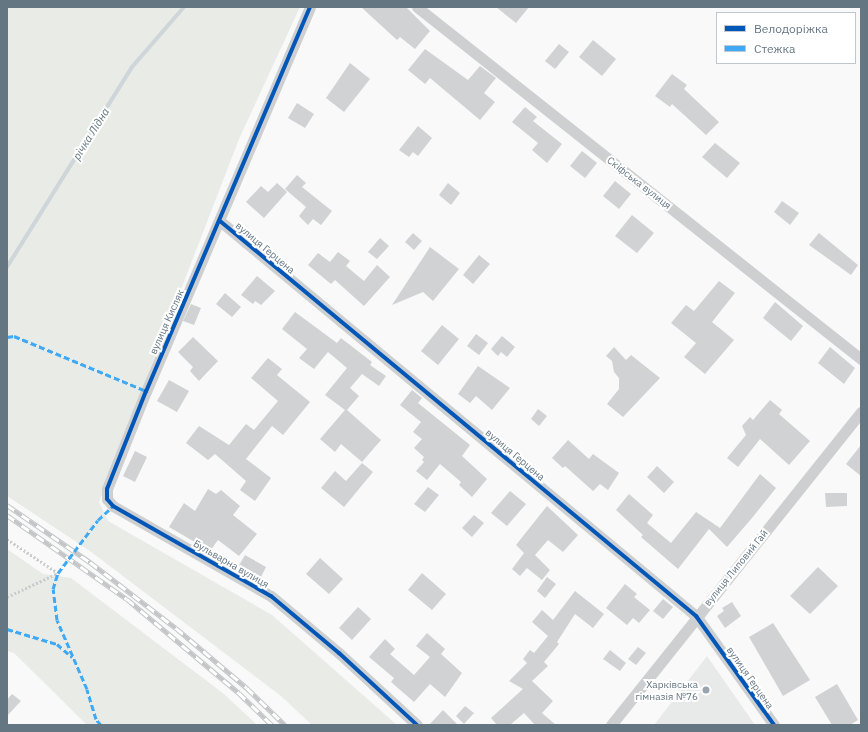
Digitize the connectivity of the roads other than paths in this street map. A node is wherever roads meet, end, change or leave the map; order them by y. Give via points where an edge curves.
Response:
1 (310, 7) edge
2 (416, 7) edge
3 (220, 221) junction
4 (861, 359) edge
5 (861, 412) edge
6 (107, 489) joint
7 (696, 616) junction
8 (417, 725) edge
9 (612, 725) edge
10 (774, 725) edge

1 - 3 street, вулиця Кисляк
2 - 4 street, Скіфська вулиця
3 - 6 street, вулиця Кисляк via 146,391
3 - 7 street, вулиця Герцена
5 - 7 street, вулиця Липовий Гай
6 - 8 street, Бульварна вулиця via 107,499 114,506 271,596 339,653
7 - 9 street, вулиця Липовий Гай
7 - 10 street, вулиця Герцена

